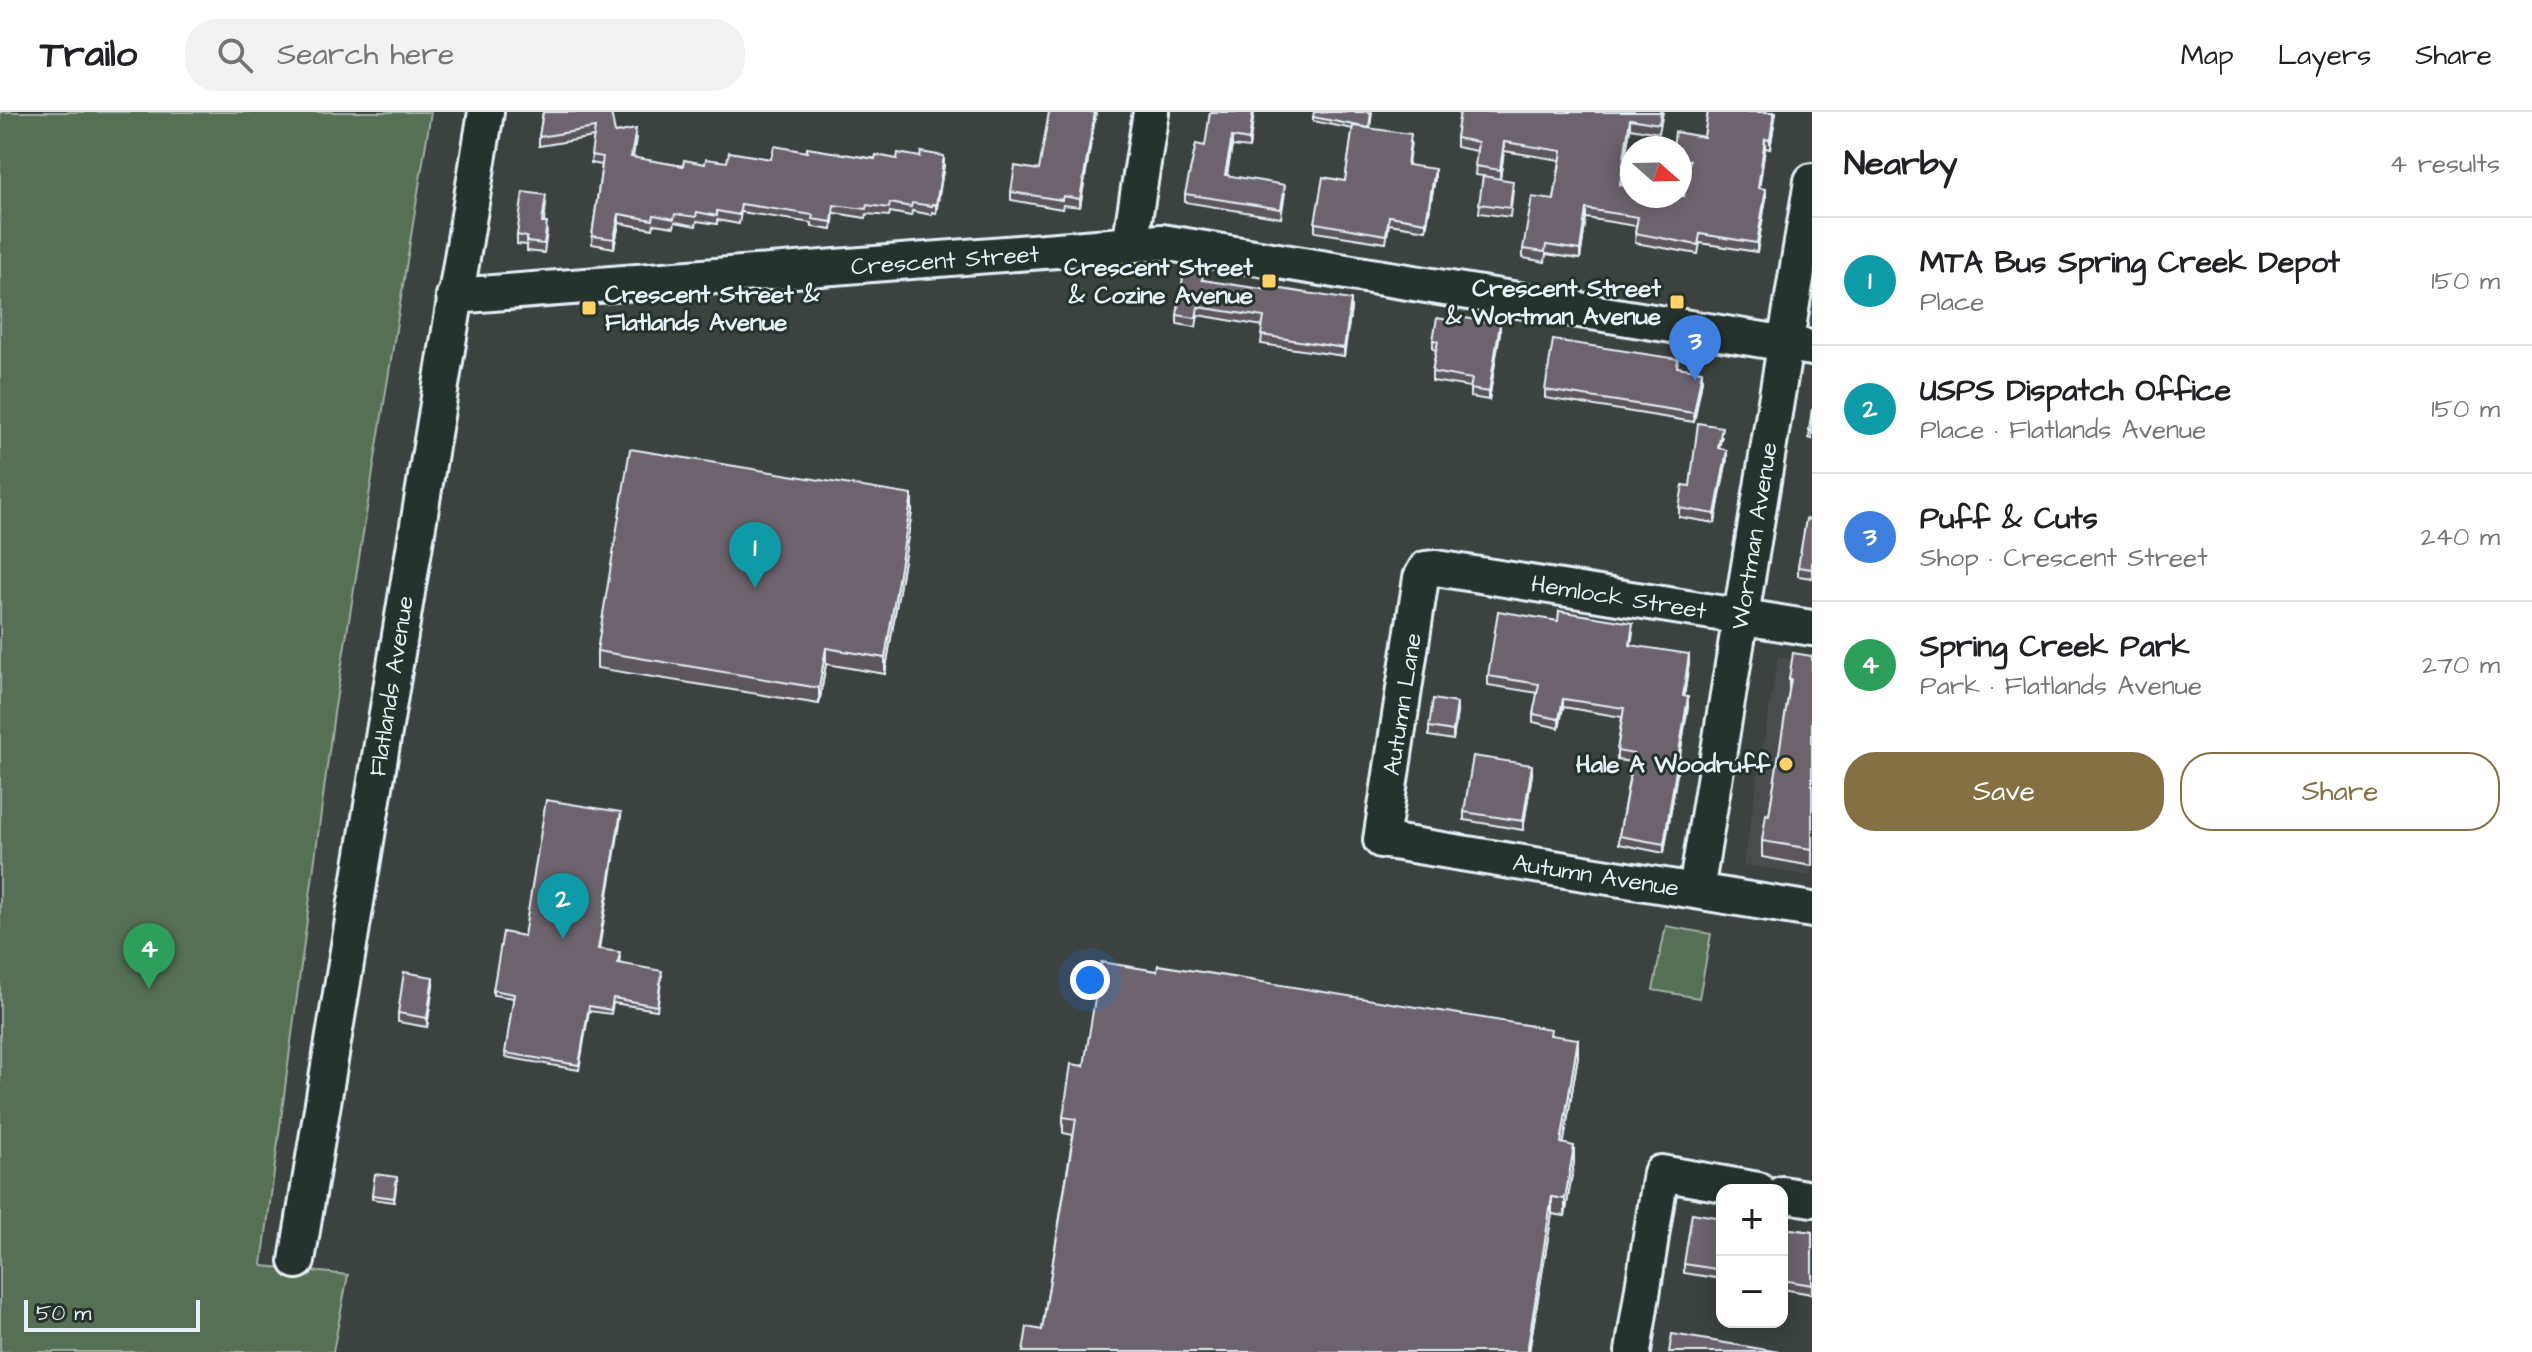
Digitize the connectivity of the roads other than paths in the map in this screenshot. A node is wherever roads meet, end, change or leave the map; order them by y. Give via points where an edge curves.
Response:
1 (486, 112) edge
2 (1151, 112) edge
3 (1812, 181) edge
4 (1130, 245) junction
5 (454, 296) junction
6 (1799, 345) edge
7 (1426, 569) joint
8 (1741, 617) junction
9 (1812, 628) edge
10 (1381, 840) joint
11 (1696, 891) junction
12 (1812, 910) edge
13 (1724, 1184) edge
14 (1788, 1195) edge
15 (1812, 1199) edge
16 (297, 1261) dead end
17 (1633, 1352) edge

1 - 5 street, Flatlands Avenue
2 - 4 street
3 - 6 street, Wortman Avenue
4 - 5 street, Crescent Street
4 - 6 street, Crescent Street via 1162,242
5 - 16 street, Flatlands Avenue
6 - 8 street, Wortman Avenue
7 - 8 street, Hemlock Street
7 - 10 street, Autumn Lane
8 - 9 street, Hemlock Street
8 - 11 street, Wortman Avenue
10 - 11 street, Autumn Avenue
11 - 12 street, Autumn Avenue
13 - 17 street via 1661,1173
14 - 15 street

